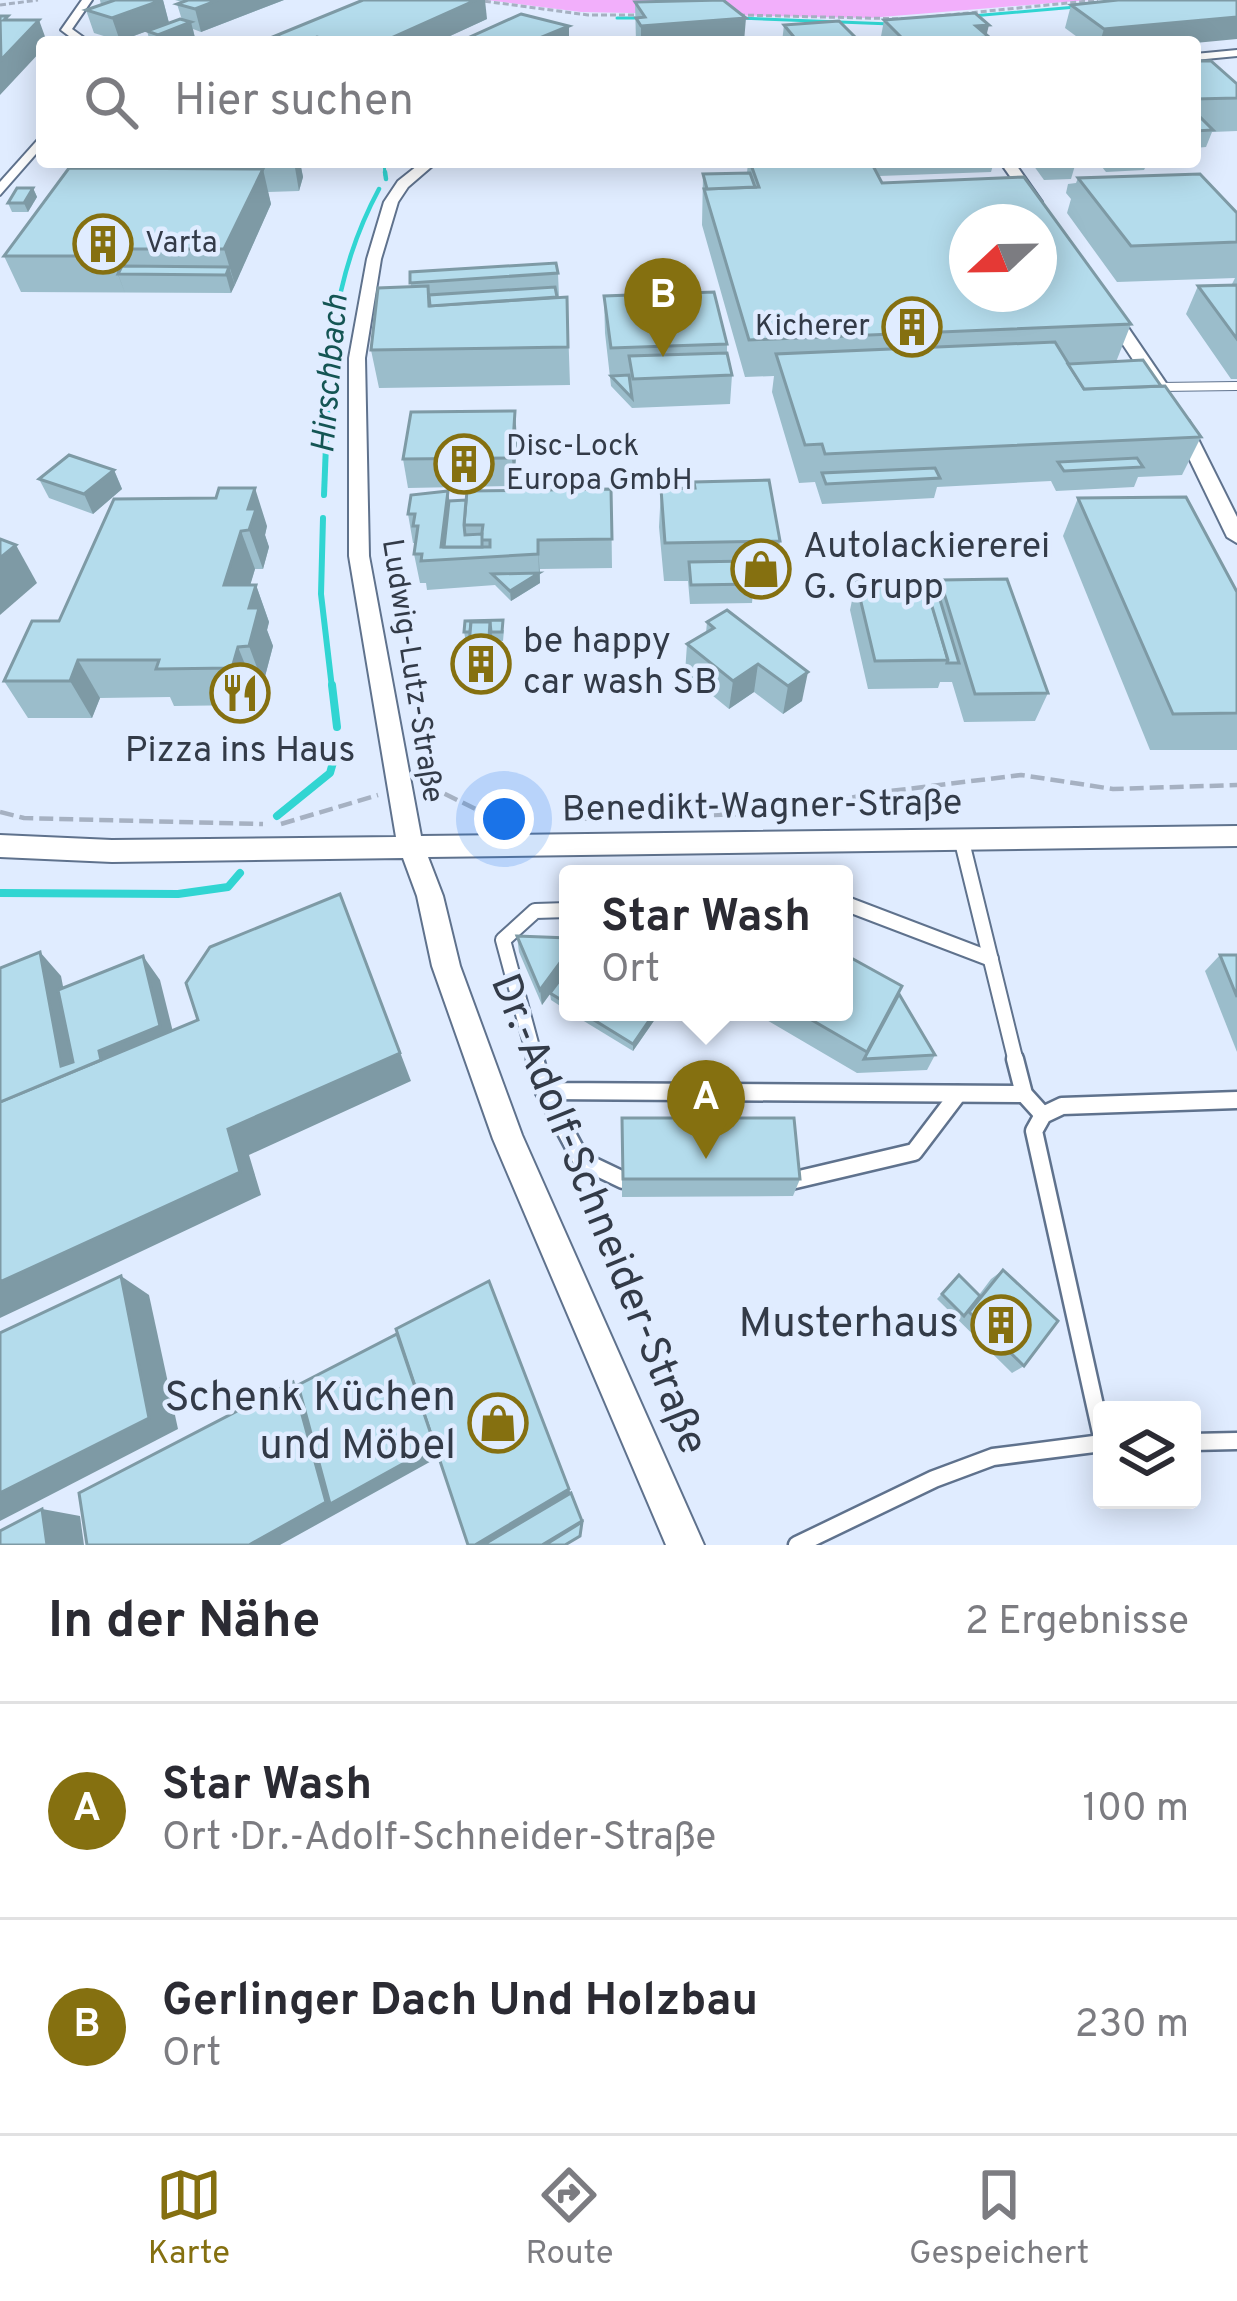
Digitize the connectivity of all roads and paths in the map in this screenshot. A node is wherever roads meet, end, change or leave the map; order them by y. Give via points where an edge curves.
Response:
1 (38, 0) edge
2 (87, 0) edge
3 (476, 0) edge
4 (1098, 0) edge
5 (2, 5) edge
6 (654, 15) edge
7 (721, 15) edge
8 (75, 36) edge
9 (1237, 53) edge
10 (1201, 56) edge
11 (36, 147) edge
12 (423, 168) edge
13 (1011, 168) edge
14 (0, 191) edge
15 (1036, 204) edge
16 (1097, 294) edge
17 (1237, 386) edge
18 (1160, 387) junction
19 (1237, 537) edge
20 (1237, 785) edge
21 (400, 792) junction
22 (0, 812) edge
23 (574, 819) dead end
24 (502, 822) dead end
25 (1237, 836) edge
26 (962, 842) junction
27 (0, 846) edge
28 (413, 848) junction
29 (853, 906) edge
30 (559, 910) edge
31 (991, 959) junction
32 (544, 1090) junction
33 (958, 1094) junction
34 (1024, 1094) junction
35 (1237, 1100) edge
36 (1043, 1115) junction
37 (622, 1180) edge
38 (791, 1181) edge
39 (1093, 1401) edge
40 (1093, 1441) edge
41 (1237, 1441) edge
42 (1201, 1442) edge
43 (685, 1545) edge
44 (797, 1545) edge

1 - 5 path
2 - 8 street via 66,30
3 - 6 path
4 - 7 path via 906,19
9 - 10 street
11 - 14 street
12 - 21 street, Ludwig-Lutz-Straße via 391,202 357,358 359,556
13 - 15 street
16 - 18 street
17 - 18 lane
18 - 19 street
20 - 23 path via 1113,789 1021,775 778,813
21 - 22 path via 347,798 281,824
21 - 24 path via 441,791
21 - 28 street, Ludwig-Lutz-Straße
25 - 26 street, Benedikt-Wagner-Straße
26 - 28 street, Benedikt-Wagner-Straße
26 - 31 lane
27 - 28 street, Benedikt-Wagner-Straße
28 - 43 street, Dr.-Adolf-Schneider-Straße via 508,1139
29 - 31 lane
30 - 32 lane via 536,911 502,940
31 - 34 lane
32 - 33 lane
32 - 37 lane via 581,1160
33 - 34 lane
33 - 38 lane via 914,1152
34 - 36 lane
35 - 36 lane via 1083,1104
36 - 39 lane via 1036,1148
40 - 44 lane via 993,1457
41 - 42 lane

